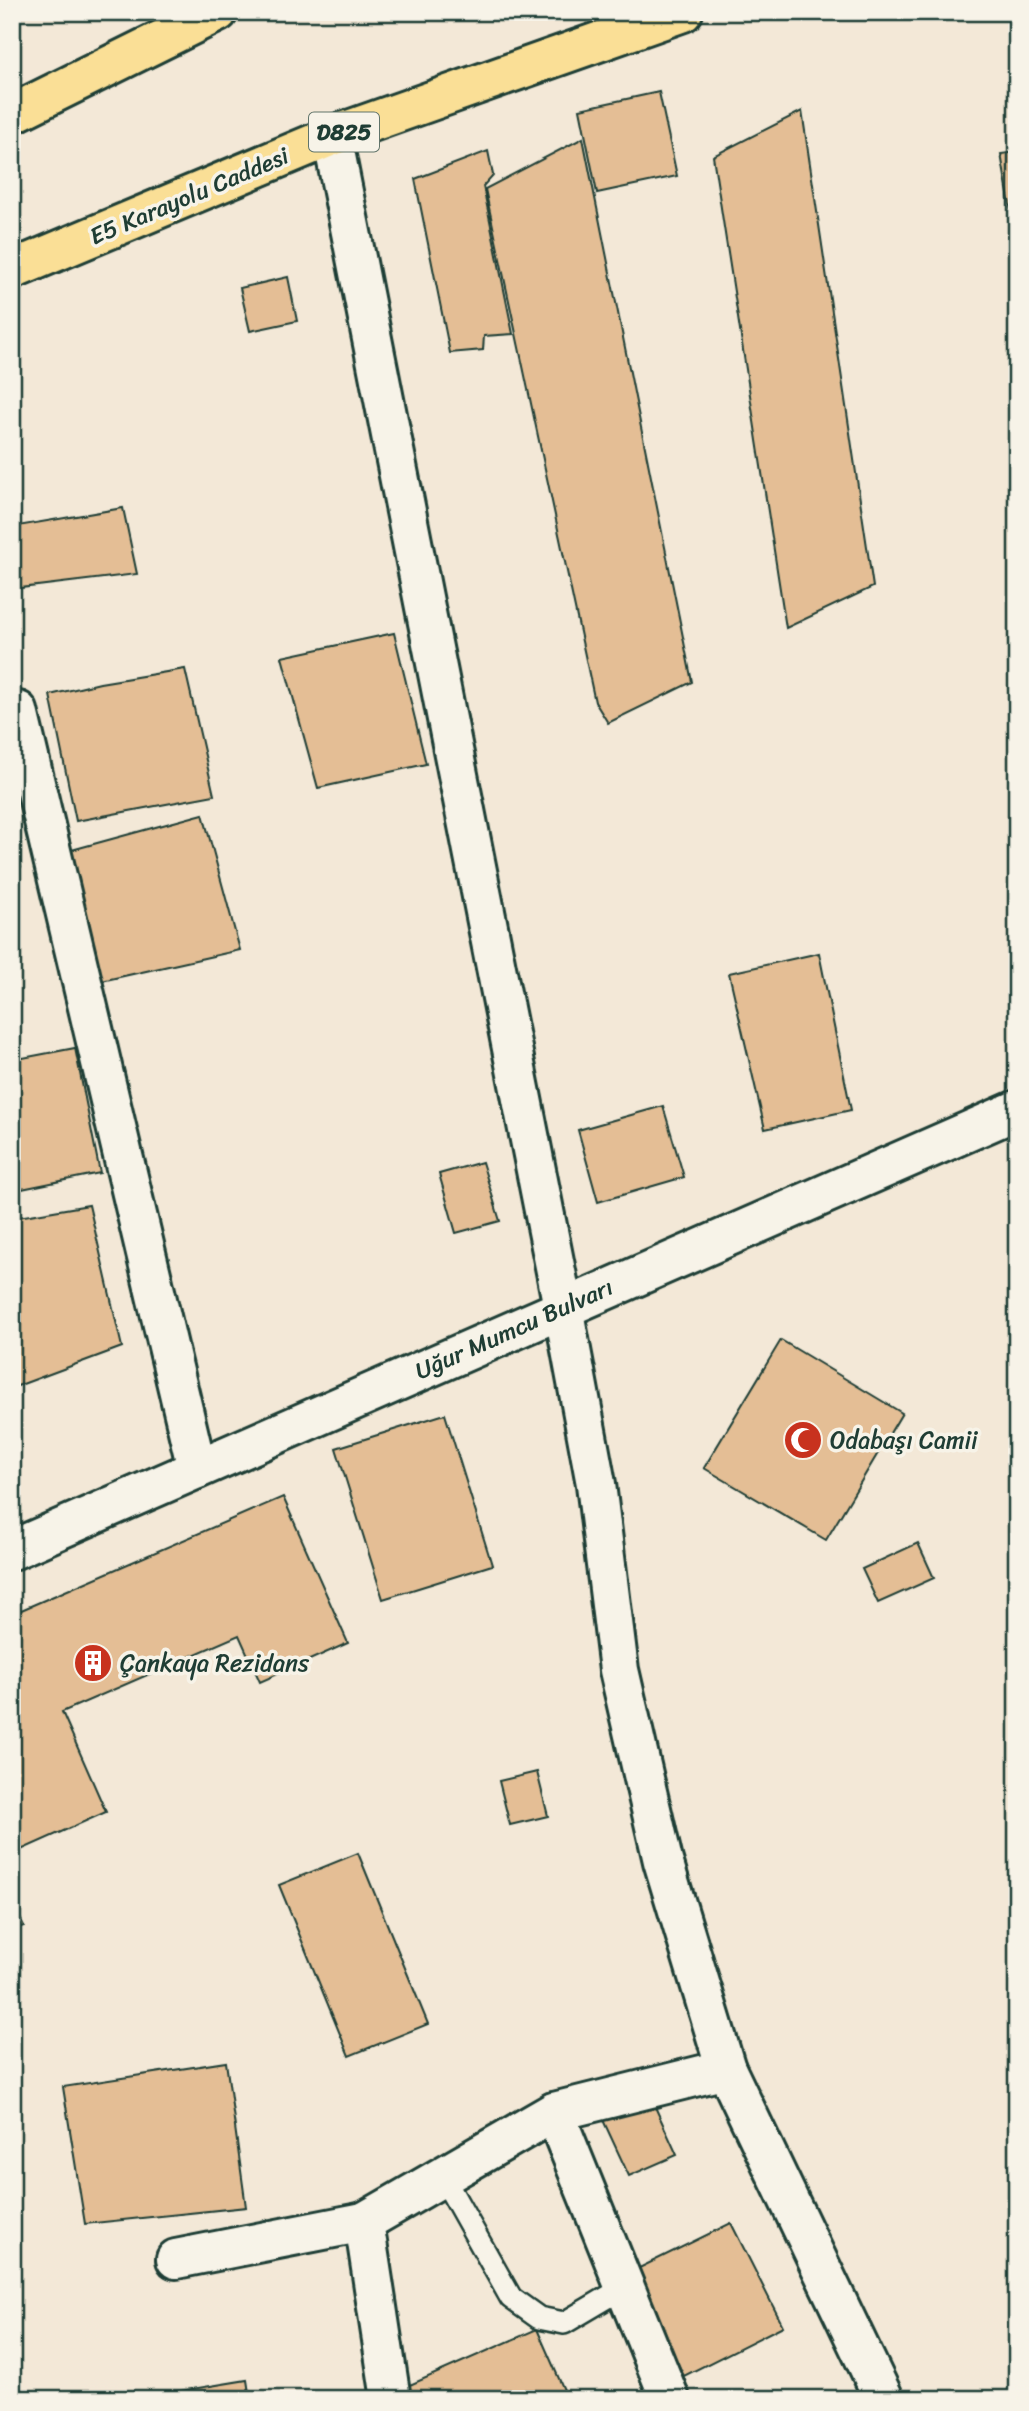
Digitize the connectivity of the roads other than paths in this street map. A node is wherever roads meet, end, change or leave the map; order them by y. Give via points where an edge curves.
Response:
1 (218, 12) edge
2 (683, 12) edge
3 (12, 114) edge
4 (332, 136) junction
5 (12, 270) edge
6 (18, 711) dead end
7 (1017, 1110) edge
8 (563, 1307) junction
9 (197, 1469) junction
10 (12, 1550) edge
11 (726, 2069) junction
12 (554, 2112) junction
13 (443, 2177) junction
14 (364, 2222) junction
15 (176, 2259) dead end
16 (625, 2287) junction
17 (391, 2399) edge
18 (670, 2399) edge
19 (884, 2399) edge

1 - 3 highway
2 - 4 highway, E5 Karayolu Caddesi / D825
4 - 5 highway, E5 Karayolu Caddesi / D825
4 - 8 street
6 - 9 street
7 - 8 street, Uğur Mumcu Bulvarı
8 - 9 street, Uğur Mumcu Bulvarı
8 - 11 street via 596,1484 619,1670 663,1861
9 - 10 street, Uğur Mumcu Bulvarı
11 - 12 street
11 - 19 street
12 - 13 street
12 - 16 street
13 - 14 street
13 - 16 lane via 511,2298 539,2318 564,2323
14 - 15 street
14 - 17 street
16 - 18 street

